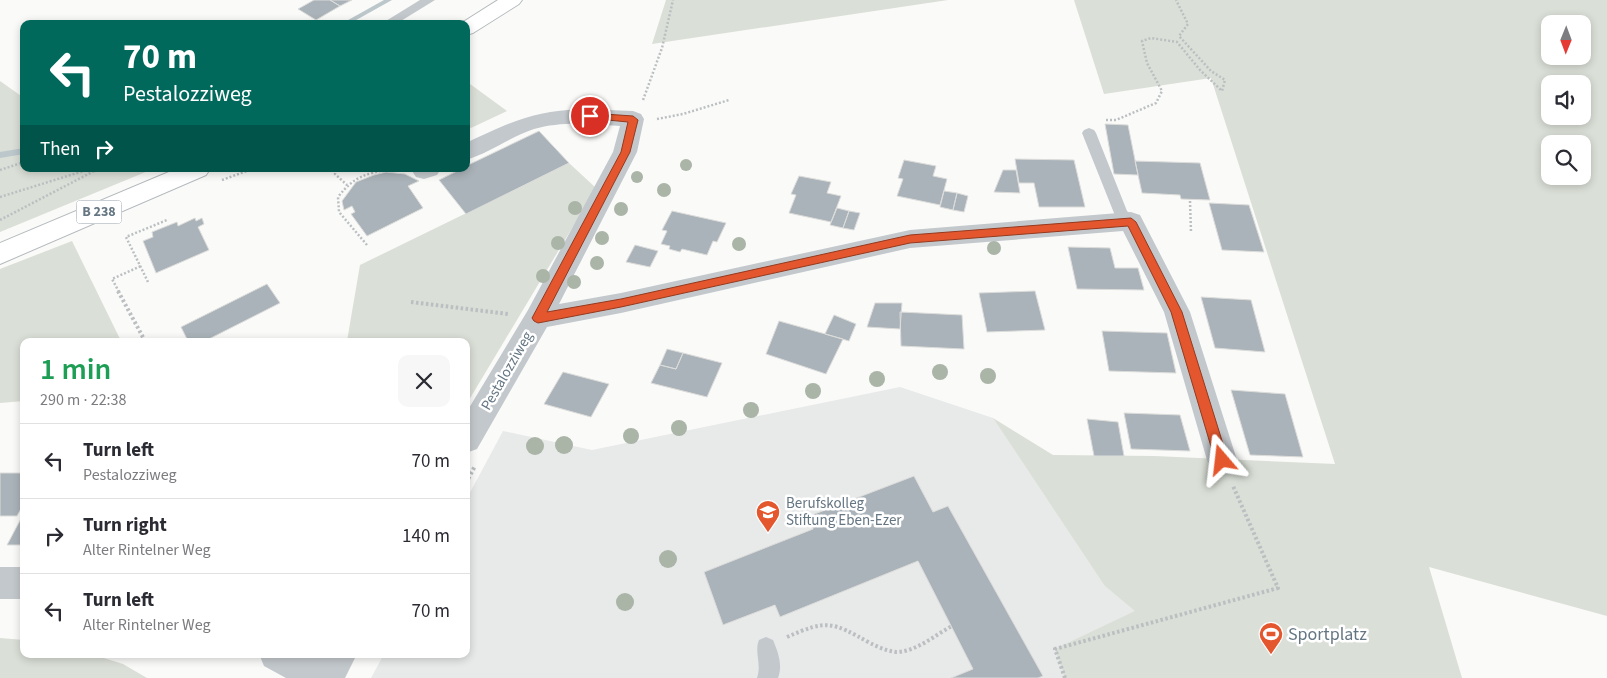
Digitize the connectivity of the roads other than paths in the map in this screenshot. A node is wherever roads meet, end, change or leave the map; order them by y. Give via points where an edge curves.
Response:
1 (429, 0) edge
2 (512, 0) edge
3 (394, 20) edge
4 (470, 26) edge
5 (1089, 133) road end
6 (470, 150) edge
7 (191, 172) edge
8 (1131, 222) junction
9 (0, 254) edge
10 (538, 318) junction
11 (470, 433) edge
12 (1222, 460) road end
13 (0, 583) edge
14 (20, 583) edge
15 (766, 647) road end
16 (283, 658) edge
17 (338, 658) edge
18 (320, 678) edge
19 (326, 678) edge
20 (767, 678) edge

1 - 3 lane
2 - 4 main road
5 - 8 lane via 1121,214
6 - 10 street via 529,124 559,118 590,116 633,120 625,152
7 - 9 main road, B 238
8 - 10 street, Pestalozziweg via 910,239 621,303
8 - 12 street via 1177,312
10 - 11 street, Pestalozziweg
13 - 14 street
15 - 20 lane via 770,658
16 - 18 street
17 - 19 street

